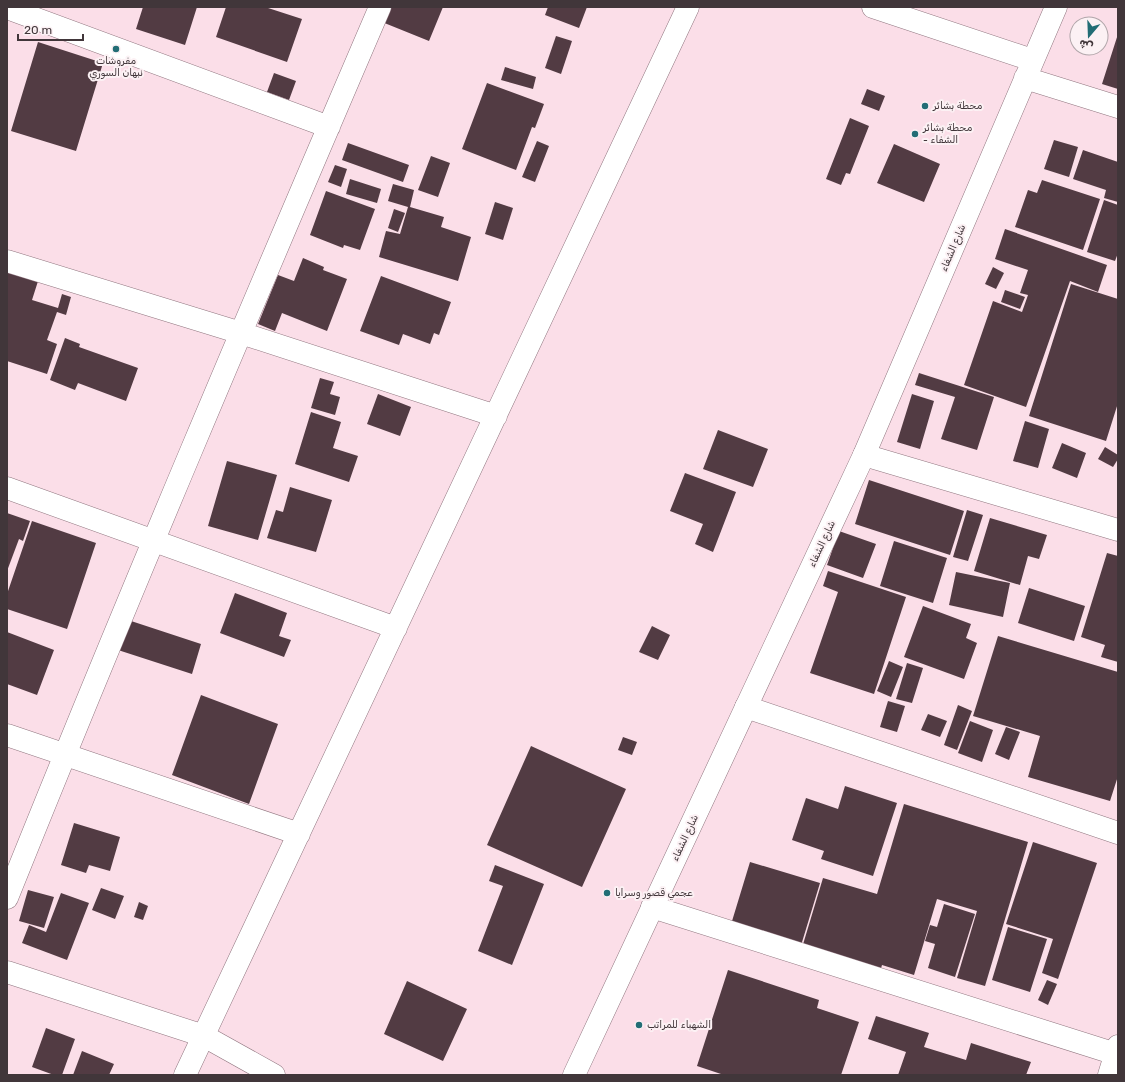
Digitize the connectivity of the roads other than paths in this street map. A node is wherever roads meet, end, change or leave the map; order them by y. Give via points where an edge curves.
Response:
1 (380, 7) edge
2 (688, 7) edge
3 (873, 7) edge
4 (1056, 7) edge
5 (7, 8) edge
6 (1029, 69) junction
7 (1118, 107) edge
8 (329, 127) junction
9 (7, 261) edge
10 (241, 334) junction
11 (496, 416) junction
12 (864, 455) junction
13 (7, 488) edge
14 (1118, 530) edge
15 (154, 541) junction
16 (396, 628) junction
17 (746, 707) junction
18 (7, 735) edge
19 (65, 754) junction
20 (1118, 833) edge
21 (299, 834) junction
22 (7, 898) edge
23 (652, 907) junction
24 (7, 972) edge
25 (204, 1036) junction
26 (1117, 1050) edge
27 (185, 1075) edge
28 (274, 1075) edge
29 (574, 1075) edge
30 (1109, 1075) edge

1 - 8 street
2 - 11 street
3 - 6 street
4 - 6 street, شارع الشفاء
5 - 8 street
6 - 7 street
6 - 12 street, شارع الشفاء
8 - 10 street
9 - 10 street
10 - 11 street
10 - 15 street
11 - 16 street
12 - 14 street
12 - 17 street, شارع الشفاء
13 - 15 street
15 - 16 street
15 - 19 street
16 - 21 street
17 - 20 street
17 - 23 street, شارع الشفاء
18 - 19 street
19 - 21 street
19 - 22 street
21 - 25 street
23 - 26 street
23 - 29 street, شارع الشفاء
24 - 25 street
25 - 27 street
25 - 28 street
26 - 30 street

